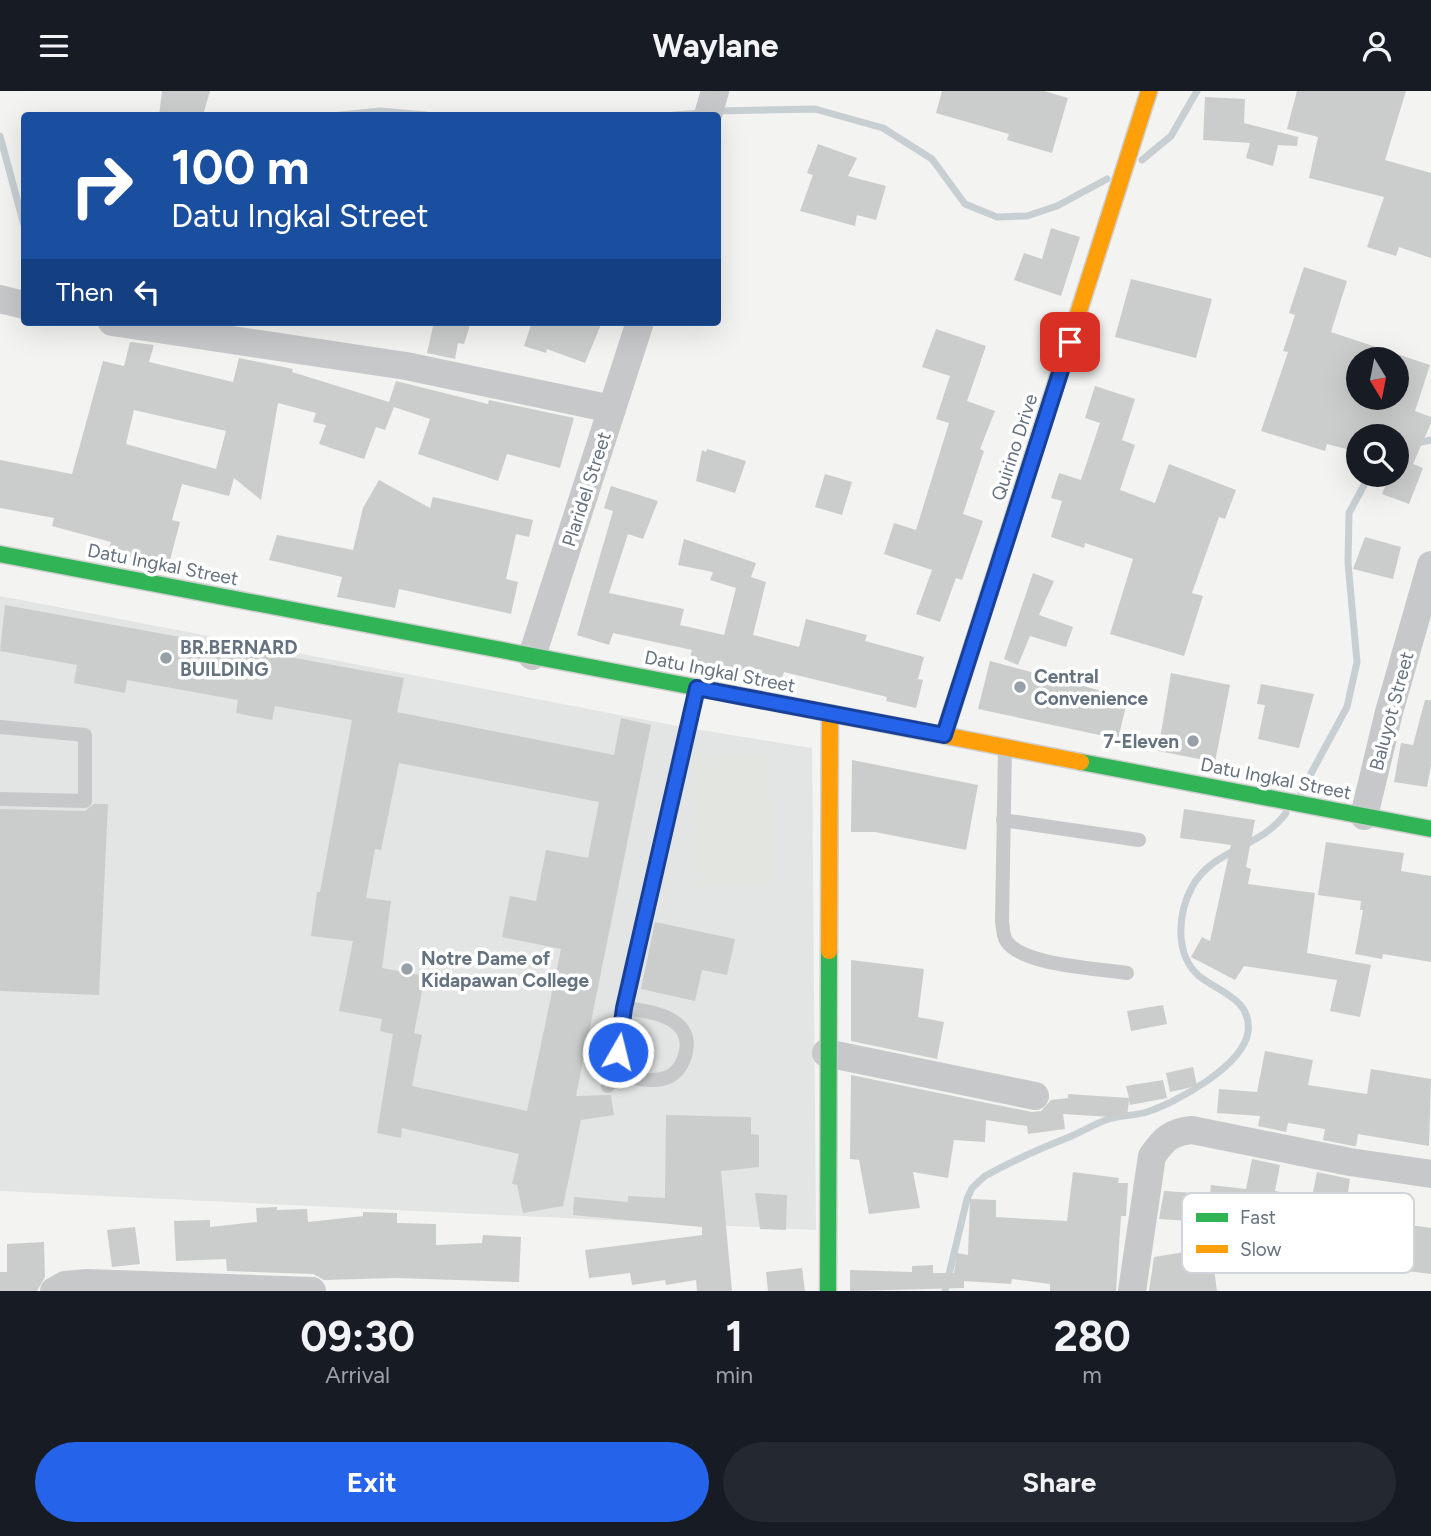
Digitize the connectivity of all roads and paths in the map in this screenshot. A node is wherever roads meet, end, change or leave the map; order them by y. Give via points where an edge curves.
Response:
1 (715, 91) edge
2 (1149, 91) edge
3 (709, 112) edge
4 (0, 299) edge
5 (21, 304) edge
6 (139, 326) edge
7 (639, 326) edge
8 (612, 409) junction
9 (0, 554) edge
10 (1431, 565) edge
11 (532, 656) junction
12 (697, 688) junction
13 (830, 713) junction
14 (0, 727) edge
15 (944, 735) junction
16 (1005, 747) junction
17 (0, 799) edge
18 (1364, 816) junction
19 (1003, 820) junction
20 (1431, 829) edge
21 (1139, 840) dead end
22 (1127, 973) dead end
23 (624, 1008) junction
24 (826, 1053) junction
25 (1035, 1096) dead end
26 (1431, 1174) edge
27 (54, 1291) edge
28 (312, 1291) edge
29 (828, 1291) edge
30 (1132, 1291) edge

1 - 3 street
2 - 15 street, Quirino Drive
4 - 5 street
6 - 8 street via 406,366
7 - 8 street, Plaridel Street
8 - 11 street, Plaridel Street
9 - 11 street, Datu Ingkal Street
10 - 18 street, Baluyot Street
11 - 12 street, Datu Ingkal Street
12 - 13 street, Datu Ingkal Street
12 - 23 lane
13 - 15 street, Datu Ingkal Street
13 - 24 street
14 - 17 lane via 85,735 85,801
15 - 16 street, Datu Ingkal Street
16 - 18 street, Datu Ingkal Street
16 - 19 lane
18 - 20 street, Datu Ingkal Street
19 - 21 lane
19 - 22 lane via 1005,941 1033,958
23 - 23 lane via 611,1080 667,1078 679,1070 687,1042 682,1027 658,1012
24 - 25 street
24 - 29 street
26 - 30 street via 1192,1130 1175,1132 1152,1156
27 - 28 street via 87,1283

